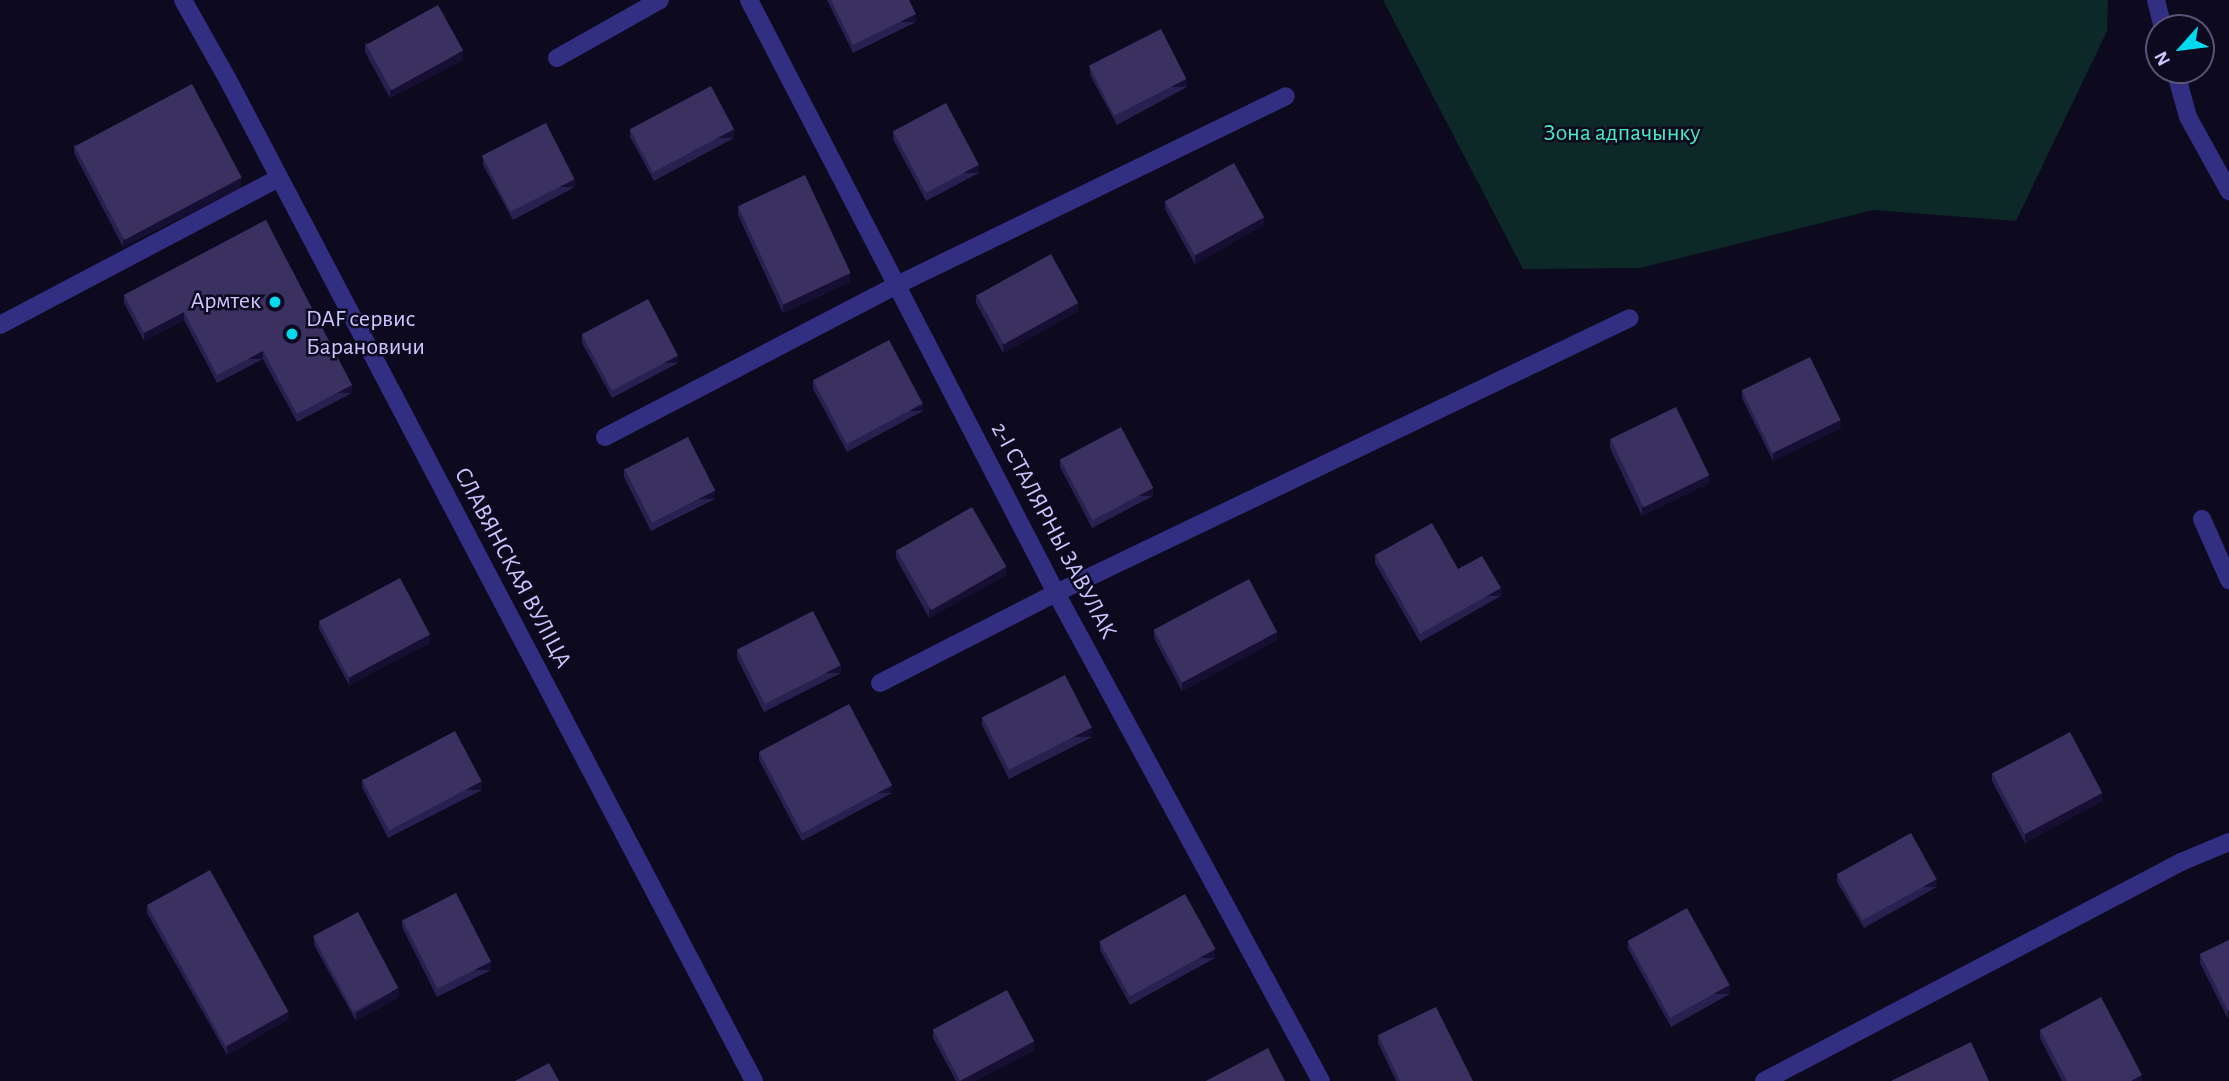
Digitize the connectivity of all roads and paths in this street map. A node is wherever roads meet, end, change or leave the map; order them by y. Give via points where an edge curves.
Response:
1 (183, 0) edge
2 (660, 0) edge
3 (749, 0) edge
4 (557, 58) dead end
5 (2179, 84) edge
6 (1286, 96) dead end
7 (279, 177) junction
8 (2229, 191) edge
9 (897, 285) junction
10 (1630, 318) dead end
11 (0, 325) edge
12 (606, 437) dead end
13 (2202, 519) dead end
14 (2229, 579) edge
15 (1056, 593) junction
16 (880, 683) dead end
17 (2229, 842) edge
18 (754, 1081) edge
19 (1321, 1081) edge
20 (1764, 1081) edge

1 - 7 street, СЛАВЯНСКАЯ ВУЛІЦА
2 - 4 street
3 - 9 street, 2-І СТАЛЯРНЫ ЗАВУЛАК
5 - 8 street via 2188,117
6 - 9 street
7 - 11 street
7 - 18 street, СЛАВЯНСКАЯ ВУЛІЦА
9 - 12 street
9 - 15 street, 2-І СТАЛЯРНЫ ЗАВУЛАК
10 - 15 street
13 - 14 street
15 - 16 street
15 - 19 street, 2-І СТАЛЯРНЫ ЗАВУЛАК
17 - 20 street via 2181,862

